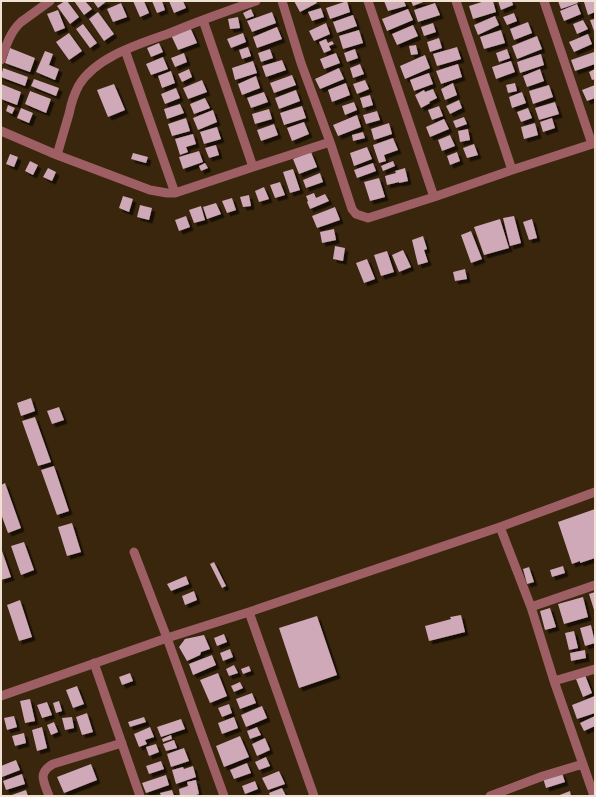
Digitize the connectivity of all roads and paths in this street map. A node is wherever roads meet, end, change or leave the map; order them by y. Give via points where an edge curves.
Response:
1 (50, 1) edge
2 (256, 1) edge
3 (282, 1) edge
4 (368, 1) edge
5 (456, 1) edge
6 (544, 1) edge
7 (203, 20) junction
8 (125, 50) junction
9 (1, 60) edge
10 (1, 131) edge
11 (330, 142) junction
12 (594, 143) edge
13 (57, 155) junction
14 (253, 167) junction
15 (512, 170) junction
16 (175, 192) junction
17 (434, 197) junction
18 (595, 492) edge
19 (500, 527) junction
20 (134, 552) dead end
21 (595, 585) edge
22 (531, 607) junction
23 (249, 612) junction
24 (167, 638) junction
25 (94, 663) junction
26 (595, 669) edge
27 (554, 681) junction
28 (1, 696) edge
29 (122, 743) junction
30 (583, 764) junction
31 (505, 794) edge
32 (49, 796) edge
33 (140, 796) edge
34 (224, 796) edge
35 (314, 796) edge
36 (490, 796) edge
37 (594, 796) edge

1 - 9 street via 16,26
2 - 7 street
3 - 11 street
4 - 17 street
5 - 15 street
6 - 12 street
7 - 8 street
7 - 14 street
8 - 13 street via 96,67 79,84
8 - 16 street
10 - 13 street
11 - 14 street
11 - 17 street via 352,209 356,214 368,218
12 - 15 street
13 - 16 street via 150,190
14 - 16 street
15 - 17 street
18 - 19 street
19 - 22 street
19 - 23 street
20 - 24 street
21 - 22 street
22 - 27 street
23 - 24 street
23 - 35 street
24 - 25 street
24 - 34 street
25 - 28 street
25 - 29 street
26 - 27 street
27 - 30 street
29 - 32 street via 46,767 43,773
29 - 33 street
30 - 31 street via 543,776
30 - 37 street
31 - 36 street

